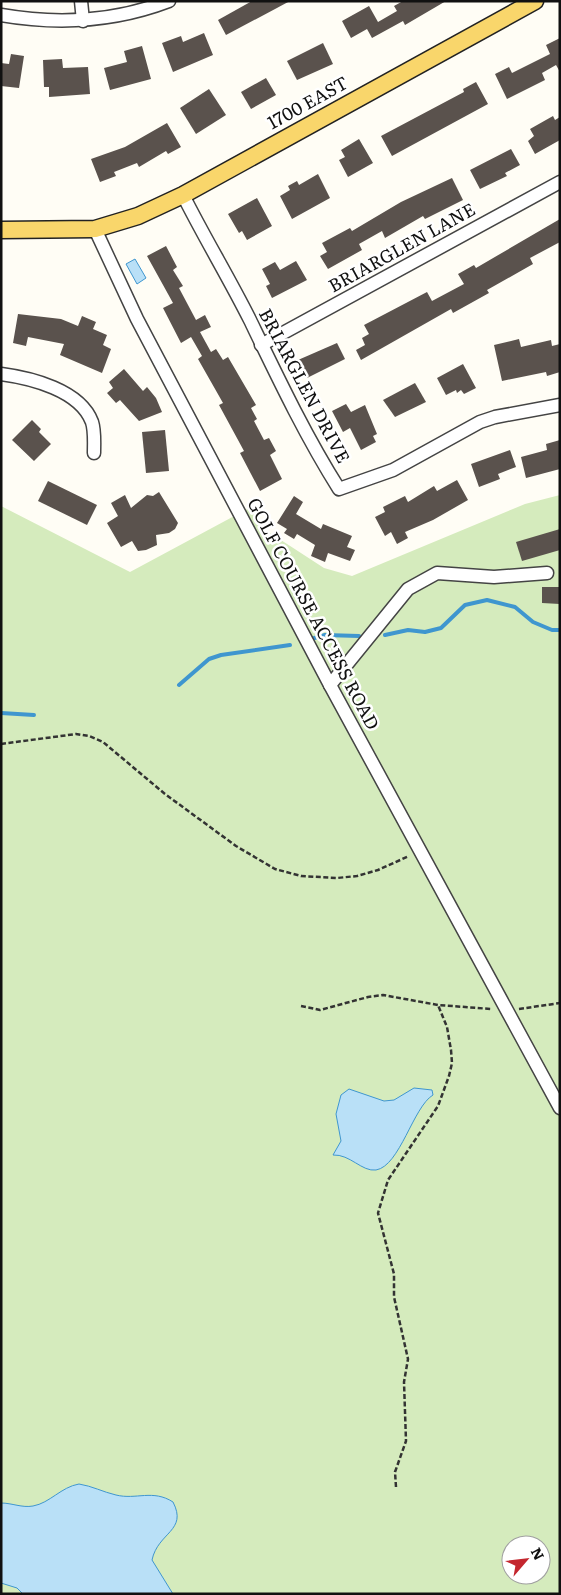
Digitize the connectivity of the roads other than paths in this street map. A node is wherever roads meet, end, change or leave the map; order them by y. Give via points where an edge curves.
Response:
1 (81, 1) edge
2 (169, 1) edge
3 (536, 1) edge
4 (1, 15) edge
5 (83, 21) junction
6 (560, 182) edge
7 (183, 195) junction
8 (95, 229) junction
9 (1, 230) edge
10 (261, 345) junction
11 (1, 374) edge
12 (560, 405) edge
13 (94, 453) dead end
14 (547, 573) dead end
15 (330, 685) junction
16 (560, 1108) edge

1 - 5 street
2 - 5 street via 129,14
3 - 7 main road, 1700 EAST
4 - 5 street via 43,21
6 - 10 street, BRIARGLEN LANE
7 - 8 main road, 1700 EAST via 138,216
7 - 10 street, BRIARGLEN DRIVE
8 - 9 main road, 1700 EAST
8 - 15 street, GOLF COURSE ACCESS ROAD via 137,319
10 - 12 street, BRIARGLEN DRIVE via 320,460 339,489 393,470 480,422
11 - 13 street via 43,383 82,407 92,422
14 - 15 street via 494,577 437,573 408,589
15 - 16 street, GOLF COURSE ACCESS ROAD

